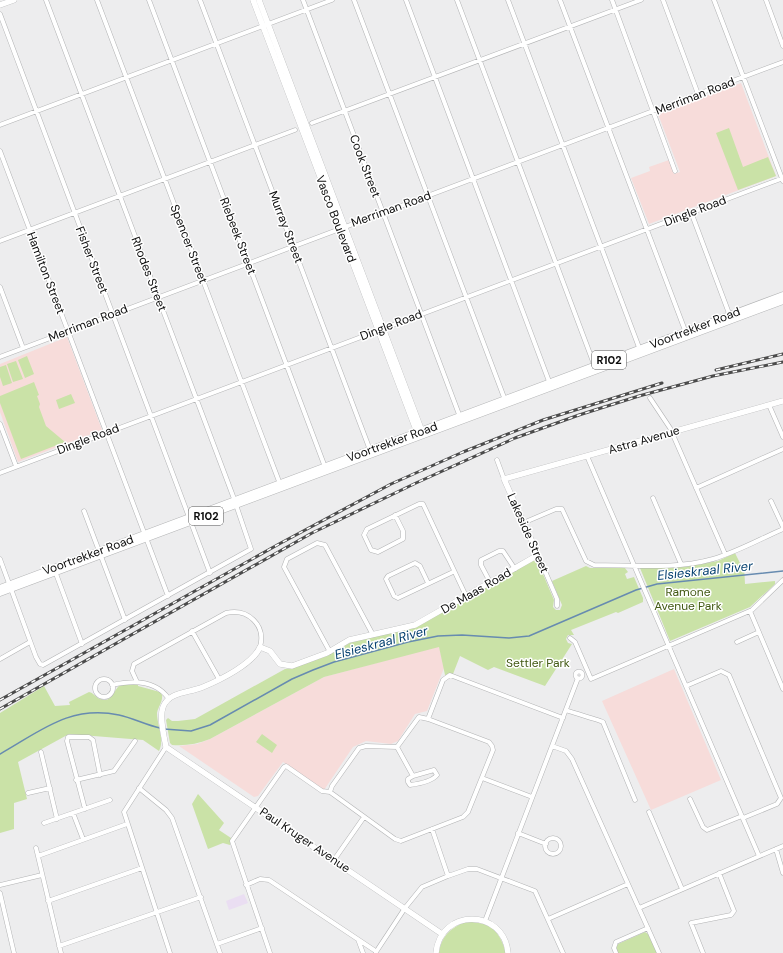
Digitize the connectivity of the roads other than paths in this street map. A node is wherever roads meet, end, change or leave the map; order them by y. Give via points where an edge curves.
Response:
1 (14, 0) edge
2 (46, 0) edge
3 (97, 0) edge
4 (149, 0) edge
5 (200, 0) edge
6 (253, 0) edge
7 (259, 0) edge
8 (303, 0) edge
9 (332, 0) edge
10 (354, 0) edge
11 (406, 0) edge
12 (457, 0) edge
13 (508, 0) edge
14 (560, 0) edge
15 (612, 0) edge
16 (642, 0) edge
17 (663, 0) edge
18 (714, 0) edge
19 (766, 0) edge
20 (0, 5) edge
21 (307, 9) junction
22 (616, 10) junction
23 (0, 14) edge
24 (266, 25) junction
25 (570, 28) junction
26 (216, 44) junction
27 (525, 44) junction
28 (783, 46) edge
29 (480, 60) junction
30 (171, 61) junction
31 (783, 62) edge
32 (743, 77) junction
33 (126, 78) junction
34 (435, 78) junction
35 (81, 94) junction
36 (390, 94) junction
37 (698, 94) junction
38 (37, 111) junction
39 (345, 111) junction
40 (653, 111) junction
41 (312, 123) dead end
42 (0, 125) edge
43 (608, 128) junction
44 (295, 130) dead end
45 (255, 145) junction
46 (563, 145) junction
47 (0, 151) edge
48 (210, 162) junction
49 (518, 162) junction
50 (675, 172) dead end
51 (165, 179) junction
52 (473, 179) junction
53 (783, 179) edge
54 (120, 196) junction
55 (428, 196) junction
56 (383, 212) junction
57 (691, 212) junction
58 (75, 213) junction
59 (342, 228) junction
60 (646, 229) junction
61 (30, 230) junction
62 (0, 241) edge
63 (293, 246) junction
64 (601, 246) junction
65 (248, 263) junction
66 (556, 263) junction
67 (203, 280) junction
68 (511, 280) junction
69 (0, 287) edge
70 (783, 295) edge
71 (158, 297) junction
72 (466, 297) junction
73 (783, 301) edge
74 (113, 314) junction
75 (421, 314) junction
76 (731, 318) junction
77 (380, 329) junction
78 (68, 331) junction
79 (686, 334) junction
80 (23, 348) junction
81 (331, 348) junction
82 (641, 352) junction
83 (0, 357) edge
84 (286, 365) junction
85 (596, 368) junction
86 (241, 381) junction
87 (550, 385) junction
88 (196, 398) junction
89 (650, 398) dead end
90 (783, 401) edge
91 (506, 402) junction
92 (769, 405) junction
93 (152, 415) junction
94 (461, 419) junction
95 (0, 424) edge
96 (106, 432) junction
97 (672, 432) junction
98 (420, 434) junction
99 (783, 437) edge
100 (783, 449) edge
101 (371, 452) junction
102 (587, 456) junction
103 (497, 460) dead end
104 (16, 466) junction
105 (326, 469) junction
106 (0, 473) edge
107 (504, 479) junction
108 (281, 486) junction
109 (696, 488) junction
110 (653, 498) dead end
111 (771, 500) dead end
112 (236, 503) junction
113 (84, 511) dead end
114 (395, 515) junction
115 (190, 519) junction
116 (523, 523) junction
117 (783, 528) edge
118 (146, 536) junction
119 (101, 553) junction
120 (724, 554) junction
121 (538, 555) junction
122 (0, 559) edge
123 (681, 564) junction
124 (633, 565) junction
125 (514, 569) junction
126 (55, 570) junction
127 (453, 572) junction
128 (210, 573) junction
129 (783, 580) edge
130 (490, 582) junction
131 (428, 583) junction
132 (11, 587) junction
133 (0, 588) edge
134 (0, 593) edge
135 (168, 596) junction
136 (466, 596) junction
137 (557, 606) dead end
138 (750, 611) junction
139 (125, 620) junction
140 (192, 631) junction
141 (759, 632) junction
142 (373, 635) junction
143 (570, 638) dead end
144 (30, 642) junction
145 (737, 642) dead end
146 (82, 644) junction
147 (669, 646) junction
148 (260, 647) junction
149 (330, 652) junction
150 (0, 659) edge
151 (578, 678) dead end
152 (219, 679) junction
153 (137, 682) junction
154 (782, 682) edge
155 (112, 685) junction
156 (686, 686) junction
157 (783, 689) edge
158 (169, 699) junction
159 (566, 710) junction
160 (563, 718) junction
161 (428, 719) junction
162 (135, 741) dead end
163 (552, 746) junction
164 (166, 747) junction
165 (397, 747) junction
166 (41, 752) dead end
167 (100, 775) junction
168 (413, 776) junction
169 (482, 778) junction
170 (76, 780) junction
171 (50, 788) junction
172 (139, 788) junction
173 (330, 792) junction
174 (28, 793) dead end
175 (532, 797) junction
176 (690, 799) dead end
177 (110, 800) dead end
178 (635, 800) dead end
179 (255, 807) junction
180 (84, 809) junction
181 (649, 812) dead end
182 (73, 813) junction
183 (364, 817) junction
184 (743, 817) junction
185 (57, 819) junction
186 (44, 824) dead end
187 (126, 824) junction
188 (432, 829) junction
189 (518, 833) junction
190 (83, 840) junction
191 (546, 844) dead end
192 (783, 846) edge
193 (36, 848) dead end
194 (776, 849) junction
195 (38, 856) junction
196 (759, 856) junction
197 (334, 860) junction
198 (142, 868) junction
199 (719, 873) junction
200 (783, 874) edge
201 (42, 875) junction
202 (448, 876) junction
203 (502, 877) junction
204 (246, 884) junction
205 (628, 884) junction
206 (0, 885) edge
207 (682, 889) junction
208 (0, 893) edge
209 (201, 898) junction
210 (48, 901) junction
211 (405, 908) junction
212 (639, 908) junction
213 (157, 912) junction
214 (548, 919) junction
215 (485, 921) junction
216 (262, 928) junction
217 (648, 928) junction
218 (442, 934) junction
219 (359, 941) junction
220 (217, 944) junction
221 (59, 946) junction
222 (376, 952) edge
223 (14, 953) edge
224 (61, 953) edge
225 (170, 953) edge
226 (220, 953) edge
227 (270, 953) edge
228 (364, 953) edge
229 (436, 953) edge
230 (508, 953) edge
231 (563, 953) edge
232 (616, 953) edge
233 (659, 953) edge
234 (703, 953) edge

1 - 20 street
2 - 35 street, Rhodes Street
3 - 33 street, Spencer Street
4 - 30 street, Riebeek Street
5 - 26 street, Murray Street
6 - 24 street, Vasco Boulevard
7 - 24 street, Vasco Boulevard
8 - 21 street, Cook Street
9 - 21 street
10 - 36 street
11 - 34 street
12 - 29 street
13 - 27 street
14 - 25 street
15 - 22 street
16 - 22 street
17 - 37 street
18 - 32 street
19 - 28 street
21 - 24 street
21 - 39 street, Cook Street
22 - 25 street
22 - 40 street
23 - 38 street, Fisher Street
24 - 26 street
24 - 59 street, Vasco Boulevard
25 - 27 street
25 - 43 street
26 - 30 street
26 - 45 street, Murray Street
27 - 29 street
27 - 46 street
29 - 34 street
29 - 49 street
30 - 33 street
30 - 48 street, Riebeek Street
31 - 32 street, Merriman Road
32 - 37 street, Merriman Road
32 - 53 street
33 - 35 street
33 - 51 street, Spencer Street
34 - 36 street
34 - 52 street
35 - 38 street
35 - 54 street, Rhodes Street
36 - 39 street
36 - 55 street
37 - 40 street, Merriman Road
38 - 42 street
38 - 58 street, Fisher Street
39 - 41 street
39 - 56 street, Cook Street
40 - 43 street, Merriman Road
40 - 50 street
43 - 46 street, Merriman Road
43 - 60 street
44 - 45 street
45 - 48 street
45 - 63 street, Murray Street
46 - 49 street, Merriman Road
46 - 64 street
47 - 61 street, Hamilton Street
48 - 51 street
48 - 65 street, Riebeek Street
49 - 52 street, Merriman Road
49 - 66 street
51 - 54 street
51 - 67 street, Spencer Street
52 - 55 street, Merriman Road
52 - 68 street
53 - 57 street, Dingle Road
54 - 58 street
54 - 71 street, Rhodes Street
55 - 56 street, Merriman Road
55 - 72 street
56 - 59 street, Merriman Road
56 - 75 street, Cook Street
57 - 60 street, Dingle Road
57 - 76 street
58 - 61 street
58 - 74 street, Fisher Street
59 - 63 street, Merriman Road
59 - 77 street, Vasco Boulevard
60 - 64 street, Dingle Road
60 - 79 street
61 - 62 street
61 - 78 street, Hamilton Street
63 - 65 street, Merriman Road
63 - 81 street, Murray Street
64 - 66 street, Dingle Road
64 - 82 street
65 - 67 street, Merriman Road
65 - 84 street, Riebeek Street
66 - 68 street, Dingle Road
66 - 85 street
67 - 71 street, Merriman Road
67 - 86 street, Spencer Street
68 - 72 street, Dingle Road
68 - 87 street
69 - 80 street
70 - 76 main road, Voortrekker Road / R102
71 - 74 street, Merriman Road
71 - 88 street, Rhodes Street
72 - 75 street, Dingle Road
72 - 91 street
73 - 76 main road, Voortrekker Road / R102
74 - 78 street, Merriman Road
74 - 93 street, Fisher Street
75 - 77 street, Dingle Road
75 - 94 street, Cook Street
76 - 79 main road, Voortrekker Road / R102
77 - 81 street, Dingle Road
77 - 98 street, Vasco Boulevard
78 - 80 street, Merriman Road
78 - 96 street, Hamilton Street
79 - 82 main road, Voortrekker Road / R102
80 - 83 street, Merriman Road
81 - 84 street, Dingle Road
81 - 101 street, Murray Street
82 - 85 main road, Voortrekker Road / R102
84 - 86 street, Dingle Road
84 - 105 street, Riebeek Street
85 - 87 main road, Voortrekker Road / R102
86 - 88 street, Dingle Road
86 - 108 street, Spencer Street
87 - 91 main road, Voortrekker Road / R102
88 - 93 street, Dingle Road
88 - 112 street, Rhodes Street
89 - 97 street
90 - 92 street, Astra Avenue
91 - 94 main road, Voortrekker Road / R102
92 - 97 street, Astra Avenue
92 - 99 street
93 - 96 street, Dingle Road
93 - 115 street, Fisher Street
94 - 98 main road, Voortrekker Road / R102
95 - 104 street
96 - 104 street, Dingle Road
96 - 118 street, Hamilton Street
97 - 102 street, Astra Avenue
97 - 109 street
98 - 101 main road, Voortrekker Road / R102
100 - 109 street
101 - 105 main road, Voortrekker Road / R102
102 - 107 street, Astra Avenue
102 - 124 street
103 - 107 street, Lakeside Street
104 - 106 street, Dingle Road
105 - 108 main road, Voortrekker Road / R102
107 - 116 street, Lakeside Street
108 - 112 main road, Voortrekker Road / R102
109 - 120 street
110 - 123 street
111 - 117 street
112 - 115 main road, Voortrekker Road / R102
112 - 128 street, Rhodes Street via 250,551
113 - 119 street
114 - 114 street via 403,531 403,539 378,552 372,551 365,537 365,530
114 - 127 street via 423,504
115 - 118 main road, Voortrekker Road / R102
115 - 128 street, Fisher Street
116 - 121 street, Lakeside Street
116 - 124 street via 561,508 588,563
117 - 120 street
118 - 119 main road, Voortrekker Road / R102
118 - 135 street, Hamilton Street
119 - 126 main road, Voortrekker Road / R102
119 - 139 street
120 - 123 street via 708,560
121 - 125 street, De Maas Road
121 - 137 street, Lakeside Street
122 - 132 street
123 - 124 street
124 - 147 street
125 - 130 street, De Maas Road
125 - 130 street via 503,551 483,558 480,565
126 - 132 main road, Voortrekker Road / R102
126 - 146 street
127 - 131 street
127 - 136 street
128 - 135 street
129 - 138 street
130 - 136 street, De Maas Road
131 - 131 street via 397,598 386,579 415,563 420,566
132 - 133 main road, Voortrekker Road / R102
132 - 134 main road, Voortrekker Road / R102
132 - 144 street
135 - 139 street
136 - 142 street, De Maas Road via 415,625
138 - 141 street
138 - 147 street
139 - 146 street
140 - 148 street via 226,613 237,612 249,616 257,623 261,635
140 - 152 street
140 - 153 street via 134,664 132,671
141 - 145 street
141 - 154 street
142 - 149 street, De Maas Road via 349,640
142 - 149 street via 325,545 317,542 287,559 284,567
143 - 147 street via 575,642 591,679
144 - 146 street via 38,661 43,665
144 - 150 street
147 - 156 street
148 - 149 street, De Maas Road via 268,649 280,664 288,666
148 - 152 street via 253,659
151 - 159 street
152 - 158 street via 202,688
153 - 155 street
153 - 158 street via 156,686
154 - 157 street
155 - 155 street via 112,692 107,697 100,697 96,692 95,686 102,680 107,680
156 - 184 street
156 - 184 street via 721,671 726,672 732,682 781,798 777,804
158 - 164 street via 163,708 162,718
159 - 160 street
159 - 178 street via 603,722
160 - 161 street via 455,676 447,676 443,680
160 - 163 street
161 - 165 street via 417,719
161 - 169 street via 491,744 493,750
162 - 167 street via 116,770
163 - 175 street
163 - 205 street via 566,751 572,759
164 - 172 street
164 - 179 street, Paul Kruger Avenue
165 - 168 street
165 - 173 street via 360,747
166 - 171 street
167 - 170 street
167 - 170 street via 93,740 89,737 71,736 66,740
168 - 168 street via 434,770 437,773 433,778 412,785 408,781
169 - 175 street
169 - 188 street via 468,812
170 - 180 street
171 - 174 street
171 - 185 street
172 - 187 street via 125,809
172 - 209 street via 172,818
173 - 179 street via 322,791 286,766
173 - 183 street
175 - 189 street
176 - 184 street via 703,827 707,830
177 - 180 street
179 - 197 street, Paul Kruger Avenue
179 - 204 street via 232,839
180 - 182 street
181 - 207 street
182 - 185 street
182 - 190 street
183 - 188 street via 401,841
183 - 197 street
184 - 196 street
185 - 186 street
187 - 190 street
187 - 198 street
188 - 202 street
189 - 191 street
189 - 203 street
190 - 195 street
192 - 194 street
193 - 195 street
194 - 196 street
194 - 200 street
195 - 201 street
196 - 199 street
197 - 211 street, Paul Kruger Avenue
198 - 210 street
198 - 213 street
199 - 207 street
199 - 234 street via 734,909 732,914 691,923
201 - 206 street
201 - 210 street
202 - 203 street via 472,868
202 - 211 street via 422,887
203 - 214 street via 533,890
203 - 215 street
204 - 216 street
204 - 219 street via 260,879 269,880
205 - 212 street
205 - 214 street
207 - 212 street
208 - 223 street
209 - 213 street
209 - 220 street
210 - 221 street
211 - 218 street, Paul Kruger Avenue
211 - 222 street
212 - 217 street
213 - 221 street
213 - 225 street
214 - 231 street
215 - 218 street via 462,920
215 - 230 street via 502,935
216 - 220 street
216 - 227 street
217 - 232 street via 616,942
217 - 233 street
218 - 229 street
219 - 222 street
219 - 228 street
220 - 226 street
221 - 224 street
222 - 228 street

